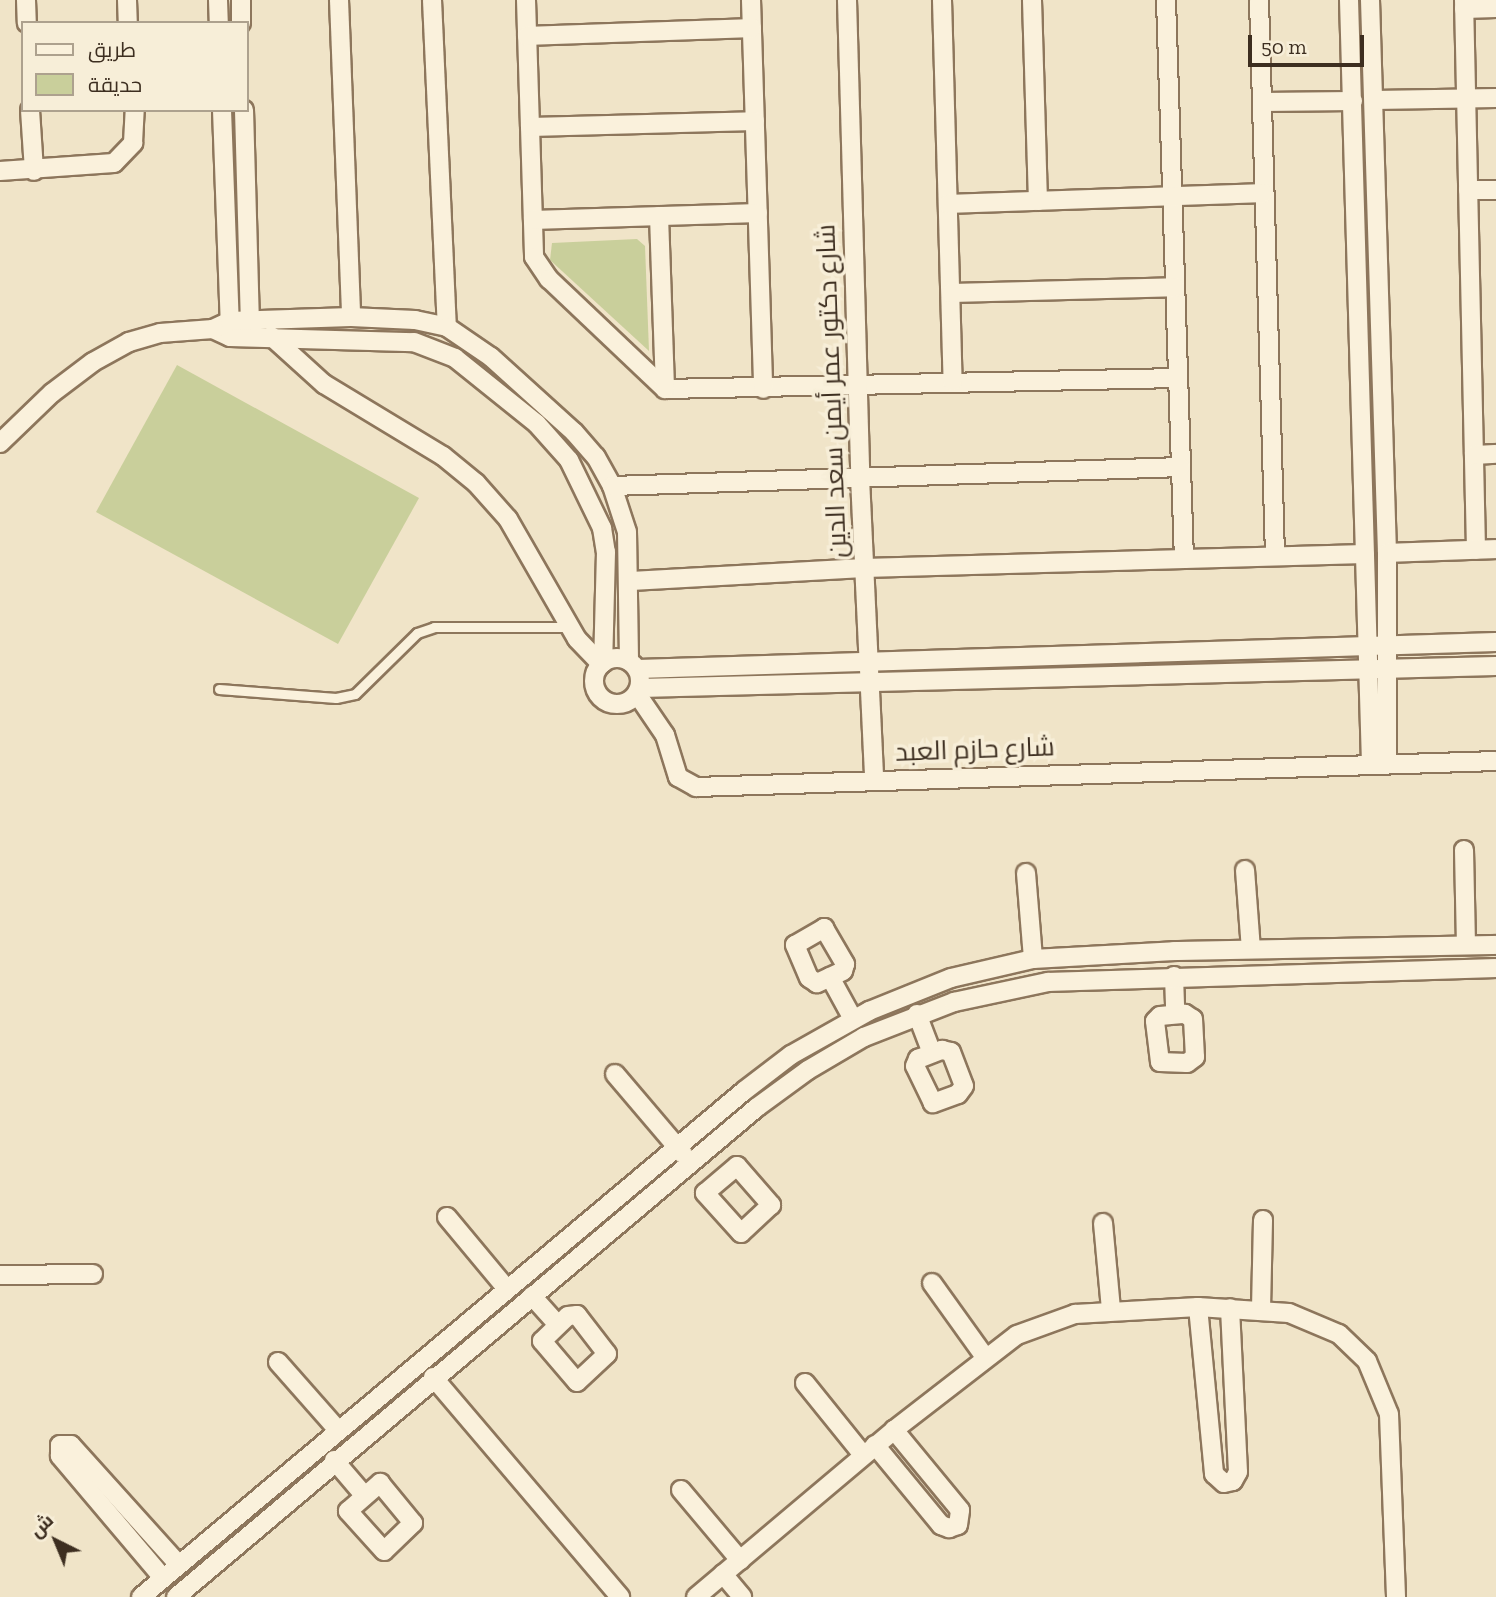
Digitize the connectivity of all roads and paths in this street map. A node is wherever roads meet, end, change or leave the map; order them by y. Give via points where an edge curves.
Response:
1 (26, 0) edge
2 (127, 0) edge
3 (218, 0) edge
4 (241, 0) edge
5 (339, 0) edge
6 (432, 0) edge
7 (526, 0) edge
8 (751, 0) edge
9 (847, 0) edge
10 (942, 0) edge
11 (1032, 0) edge
12 (1166, 0) edge
13 (1259, 0) edge
14 (1349, 0) edge
15 (1370, 0) edge
16 (1464, 4) edge
17 (1496, 8) edge
18 (27, 21) edge
19 (128, 21) edge
20 (219, 21) edge
21 (242, 21) edge
22 (752, 28) junction
23 (527, 36) junction
24 (1496, 98) edge
25 (1465, 99) junction
26 (1353, 100) junction
27 (1374, 100) junction
28 (1263, 102) junction
29 (30, 112) edge
30 (135, 112) edge
31 (222, 112) edge
32 (244, 112) edge
33 (755, 121) junction
34 (530, 127) junction
35 (0, 171) edge
36 (34, 171) junction
37 (1468, 190) junction
38 (1496, 190) edge
39 (1265, 193) junction
40 (1172, 197) junction
41 (1038, 201) junction
42 (948, 204) junction
43 (758, 213) junction
44 (659, 216) junction
45 (533, 220) junction
46 (1175, 287) junction
47 (951, 293) junction
48 (351, 317) junction
49 (446, 327) junction
50 (230, 329) junction
51 (249, 329) junction
52 (271, 336) junction
53 (1178, 378) junction
54 (953, 382) junction
55 (857, 386) junction
56 (665, 389) junction
57 (764, 389) junction
58 (0, 443) edge
59 (1496, 454) edge
60 (1474, 455) junction
61 (1181, 467) junction
62 (860, 478) junction
63 (612, 486) junction
64 (1476, 550) junction
65 (1496, 550) edge
66 (1387, 553) junction
67 (1365, 554) junction
68 (1275, 556) junction
69 (1184, 559) junction
70 (864, 568) junction
71 (631, 581) junction
72 (571, 627) junction
73 (1496, 642) edge
74 (1377, 647) junction
75 (869, 663) junction
76 (602, 664) junction
77 (633, 665) junction
78 (1496, 666) edge
79 (1377, 669) junction
80 (869, 681) junction
81 (219, 689) dead end
82 (638, 691) junction
83 (1496, 761) edge
84 (1379, 764) junction
85 (874, 779) junction
86 (1464, 850) dead end
87 (1245, 870) dead end
88 (1026, 873) dead end
89 (1496, 944) edge
90 (1466, 945) junction
91 (1340, 948) junction
92 (1251, 949) junction
93 (1033, 960) junction
94 (1496, 968) edge
95 (1342, 972) junction
96 (1174, 976) junction
97 (830, 977) dead end
98 (917, 1014) junction
99 (1175, 1014) dead end
100 (853, 1019) junction
101 (932, 1053) dead end
102 (615, 1074) dead end
103 (677, 1147) junction
104 (695, 1159) junction
105 (719, 1177) dead end
106 (447, 1217) dead end
107 (1263, 1220) dead end
108 (1103, 1223) dead end
109 (93, 1274) dead end
110 (0, 1275) edge
111 (932, 1283) dead end
112 (507, 1289) junction
113 (532, 1296) junction
114 (1198, 1307) junction
115 (1230, 1308) junction
116 (1261, 1309) junction
117 (1111, 1310) junction
118 (557, 1324) dead end
119 (985, 1357) junction
120 (278, 1362) dead end
121 (433, 1377) junction
122 (805, 1383) dead end
123 (338, 1430) junction
124 (894, 1430) junction
125 (869, 1450) junction
126 (334, 1460) junction
127 (681, 1490) dead end
128 (363, 1494) dead end
129 (740, 1560) junction
130 (179, 1565) junction
131 (723, 1574) junction
132 (163, 1578) junction
133 (702, 1595) edge
134 (141, 1597) edge
135 (176, 1597) edge
136 (620, 1597) edge
137 (742, 1597) edge
138 (1396, 1597) edge

1 - 18 street
2 - 19 street
3 - 20 street
4 - 21 street
5 - 48 street
6 - 49 street
7 - 23 street
8 - 22 street
9 - 55 street, شارع دكتور عمر أيمن سعد الدين
10 - 42 street
11 - 41 street
12 - 40 street
13 - 28 street
14 - 26 street
15 - 27 street
16 - 17 street
16 - 25 street
22 - 23 street
22 - 33 street
23 - 34 street
24 - 25 street
25 - 27 street
25 - 37 street
26 - 28 street
26 - 67 street
27 - 66 street
28 - 39 street
29 - 36 street
30 - 36 street via 133,143 114,163
31 - 50 street
32 - 51 street
33 - 34 street
33 - 43 street
34 - 45 street
35 - 36 street
37 - 38 street
37 - 60 street
39 - 40 street
39 - 68 street
40 - 41 street
40 - 46 street
41 - 42 street
42 - 47 street
43 - 44 street
43 - 57 street
44 - 45 street
44 - 56 street
45 - 56 street via 534,257 542,273
46 - 47 street
46 - 53 street
47 - 54 street
48 - 49 street via 415,320
48 - 51 street
49 - 63 street via 491,357 575,432
50 - 51 street
50 - 58 street via 160,333 129,342 52,393
51 - 52 street
52 - 72 street via 324,384 432,449 476,483 508,519
52 - 76 street via 393,338 435,349 487,382 553,440 583,481 602,527 606,552
53 - 54 street
53 - 61 street
54 - 55 street
55 - 57 street
55 - 62 street, شارع دكتور عمر أيمن سعد الدين
56 - 57 street
59 - 60 street
60 - 64 street
61 - 62 street
61 - 69 street
62 - 63 street
62 - 70 street, شارع دكتور عمر أيمن سعد الدين
63 - 71 street via 626,533
64 - 65 street
64 - 66 street
66 - 74 street
67 - 68 street
67 - 74 street
68 - 69 street
69 - 70 street
70 - 71 street
70 - 75 street, شارع دكتور عمر أيمن سعد الدين
71 - 77 street
72 - 76 street
72 - 81 lane via 434,627 417,633 355,694 336,698
73 - 74 street
74 - 75 street
74 - 79 street
75 - 77 street
75 - 80 street, شارع دكتور عمر أيمن سعد الدين
76 - 77 street via 611,659
76 - 82 street via 594,679 604,700 619,704
77 - 82 street
78 - 79 street
79 - 80 street
79 - 84 street
80 - 82 street
80 - 85 street, شارع دكتور عمر أيمن سعد الدين
82 - 85 street, شارع حازم العبد via 661,727 678,777 686,785
83 - 84 street, شارع حازم العبد
84 - 85 street, شارع حازم العبد
86 - 90 street
87 - 92 street
88 - 93 street
89 - 90 street
90 - 91 street
91 - 92 street
91 - 95 street
92 - 93 street
93 - 100 street via 951,978
94 - 95 street
95 - 96 street
96 - 98 street via 1080,978 1016,986
96 - 99 street
97 - 100 street
98 - 101 street
98 - 104 street via 808,1070
100 - 103 street via 767,1072
102 - 103 street
103 - 104 street
103 - 112 street
104 - 105 street
104 - 113 street
106 - 112 street
107 - 116 street
108 - 117 street
109 - 110 street
111 - 119 street
112 - 123 street
113 - 118 street
113 - 121 street
114 - 115 street
114 - 115 street via 1214,1474 1224,1483 1233,1481 1238,1472
114 - 117 street
115 - 116 street
116 - 138 street via 1289,1313 1339,1334 1377,1377 1389,1414
117 - 119 street via 1036,1326
119 - 124 street
120 - 123 street
121 - 126 street
121 - 136 street
122 - 125 street
123 - 130 street
124 - 125 street
124 - 125 street via 960,1510 958,1524 941,1525
125 - 129 street
126 - 128 street
126 - 135 street
127 - 129 street
129 - 131 street
130 - 132 street
130 - 132 street via 92,1481
131 - 133 street
131 - 137 street
132 - 134 street

